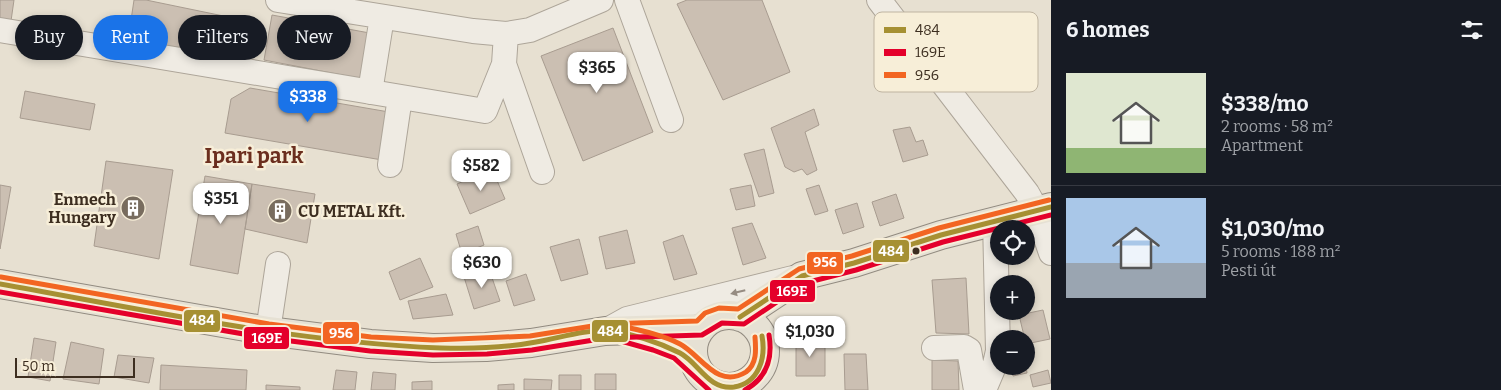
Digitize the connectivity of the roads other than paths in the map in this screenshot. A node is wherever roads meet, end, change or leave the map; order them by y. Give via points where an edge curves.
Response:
1 (278, 0) edge
2 (601, 0) edge
3 (627, 0) edge
4 (879, 0) edge
5 (330, 4) edge
6 (572, 5) edge
7 (888, 12) edge
8 (382, 17) junction
9 (0, 30) edge
10 (506, 34) junction
11 (504, 64) junction
12 (370, 92) junction
13 (950, 92) edge
14 (400, 97) junction
15 (671, 120) dead end
16 (390, 165) dead end
17 (542, 172) dead end
18 (1043, 208) edge
19 (995, 220) edge
20 (990, 222) edge
21 (1051, 253) edge
22 (854, 263) junction
23 (278, 264) dead end
24 (996, 265) edge
25 (802, 276) junction
26 (0, 284) edge
27 (740, 317) junction
28 (700, 328) junction
29 (605, 330) junction
30 (268, 331) junction
31 (762, 336) junction
32 (934, 348) dead end
33 (705, 378) edge
34 (749, 384) edge
35 (976, 390) edge
36 (984, 390) edge

1 - 5 street
2 - 6 street
3 - 15 street
4 - 7 street
5 - 8 street
6 - 10 street via 530,30
8 - 10 street
8 - 12 street
9 - 12 street
10 - 11 street
11 - 14 street via 484,111
11 - 17 street
12 - 14 street
13 - 18 street via 1027,193
14 - 16 street
18 - 19 main road
18 - 21 street
20 - 22 main road
22 - 25 main road
22 - 31 main road via 794,295 772,317
23 - 30 street
24 - 36 street via 998,351
25 - 27 main road
25 -> 29 street via 627,319
26 - 30 main road
27 - 28 main road via 721,315
27 - 31 main road via 755,326
28 - 29 main road
28 - 33 main road via 692,351
29 - 30 main road via 531,343 433,348
29 - 33 main road via 647,339 684,355
31 - 34 main road via 764,359
32 - 35 street via 964,347 969,350
33 - 34 main road via 719,386

